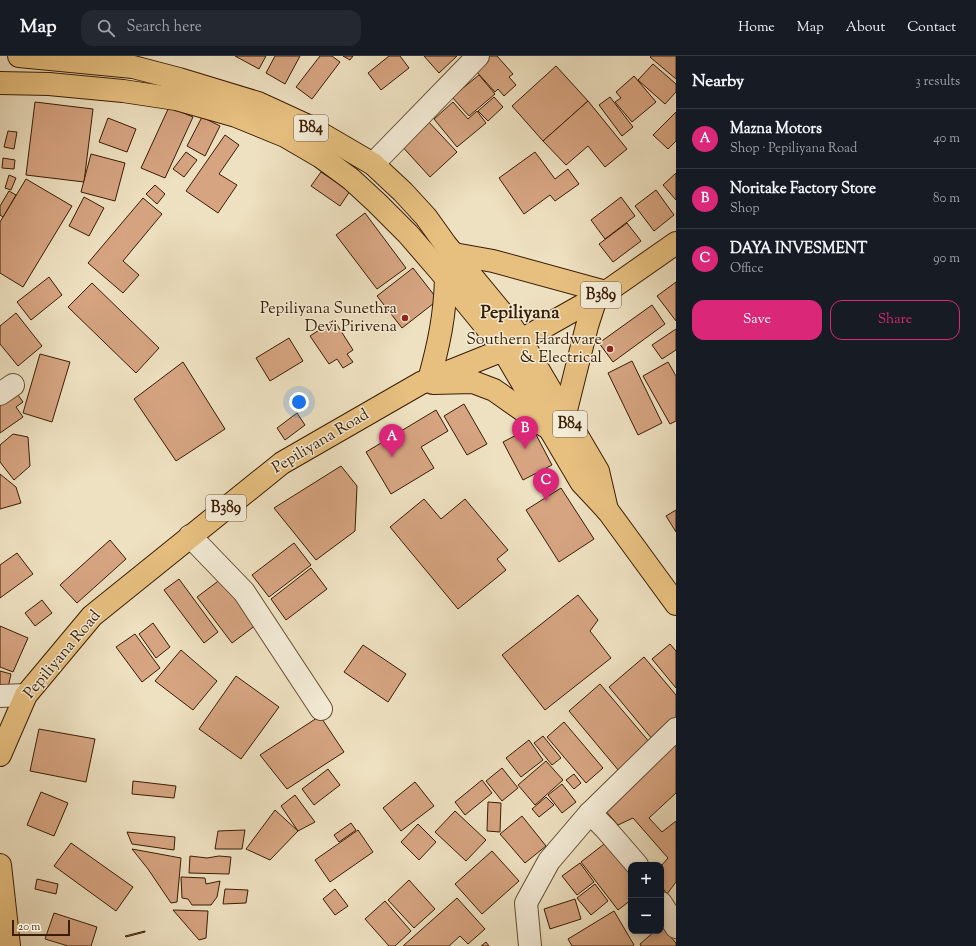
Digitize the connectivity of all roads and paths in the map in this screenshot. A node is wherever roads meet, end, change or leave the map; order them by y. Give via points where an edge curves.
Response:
1 (19, 56) edge
2 (478, 56) edge
3 (138, 62) edge
4 (0, 83) edge
5 (373, 164) junction
6 (676, 243) edge
7 (454, 254) junction
8 (446, 278) junction
9 (601, 295) junction
10 (512, 345) junction
11 (425, 382) junction
12 (558, 422) junction
13 (190, 536) junction
14 (676, 604) edge
15 (26, 695) junction
16 (0, 696) edge
17 (321, 709) dead end
18 (676, 729) edge
19 (0, 755) edge
20 (590, 813) junction
21 (634, 862) edge
22 (0, 865) edge
23 (664, 908) edge
24 (676, 927) edge
25 (9, 946) edge
26 (530, 946) edge

1 - 3 main road, B84
2 - 5 street
3 - 5 main road, B84 via 258,103 308,126
4 - 8 main road, B84 via 123,91 176,99 236,116 285,136 321,157 351,179 408,234
5 - 7 main road, B84 via 426,217
6 - 9 main road, Pepiliyana Road / B389
7 - 9 main road via 494,261
7 - 10 main road, B84 via 503,314
8 - 10 main road, B84
8 - 11 main road via 445,306 437,351
9 - 10 main road, Pepiliyana Road / B389
9 - 12 main road via 587,326
10 - 11 main road, Pepiliyana Road / B389
10 - 12 main road, B84
11 - 12 main road via 473,382
11 - 13 main road, Pepiliyana Road / B389 via 282,463
12 - 14 main road, B84 via 581,482 608,511
13 - 15 main road, Pepiliyana Road / B389 via 92,616
13 - 17 street via 244,592
15 - 16 street
15 - 19 main road, Pepiliyana Road / B389
18 - 20 street
20 - 21 street
20 - 26 street via 549,861 526,903
22 - 25 main road
23 - 24 street

